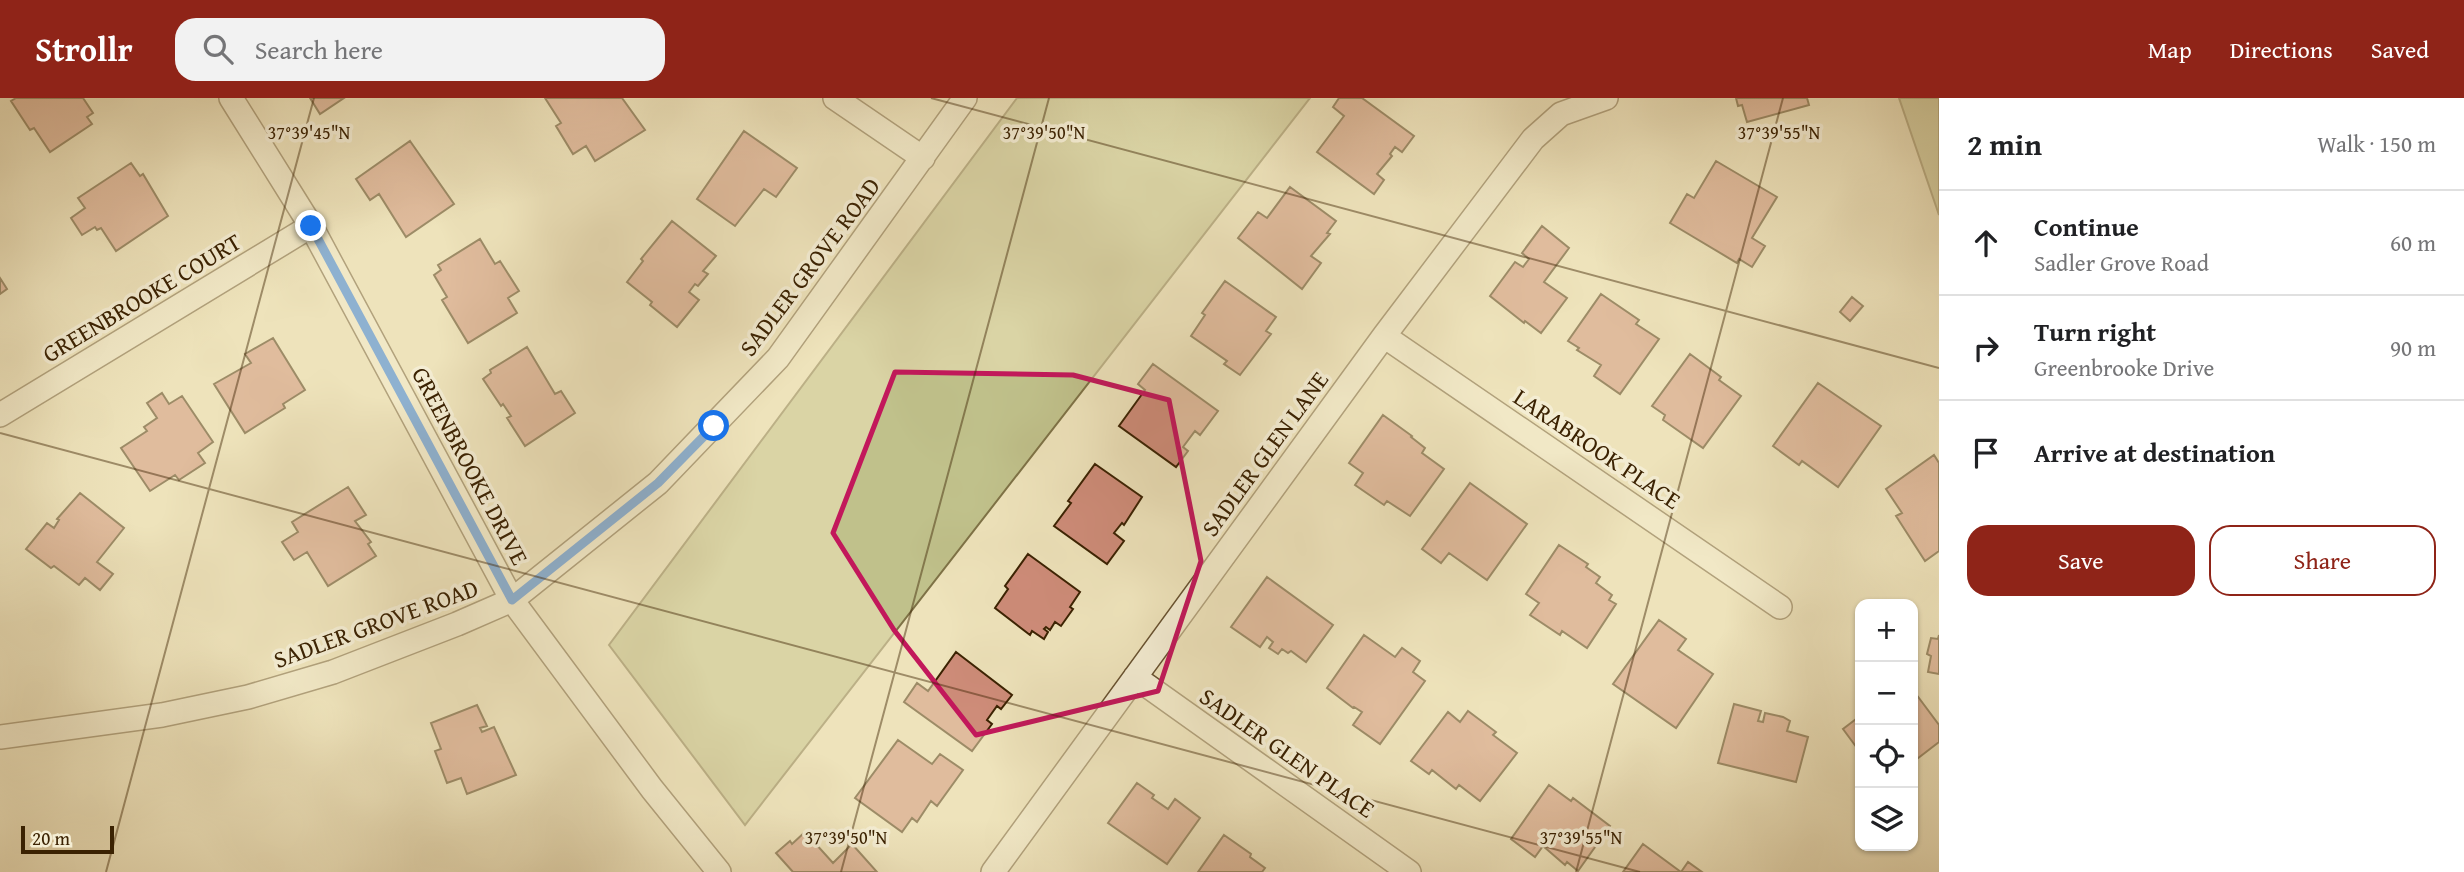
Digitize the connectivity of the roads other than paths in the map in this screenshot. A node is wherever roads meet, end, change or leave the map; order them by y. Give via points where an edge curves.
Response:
1 (231, 98) edge
2 (835, 98) edge
3 (965, 98) edge
4 (1606, 98) edge
5 (923, 158) junction
6 (311, 226) junction
7 (1384, 336) junction
8 (0, 415) edge
9 (512, 600) junction
10 (1780, 607) dead end
11 (1135, 677) junction
12 (0, 737) edge
13 (719, 872) edge
14 (993, 872) edge
15 (1409, 872) edge

1 - 6 street, GREENBROOKE DRIVE
2 - 5 street
3 - 5 street, SADLER GROVE ROAD
4 - 7 street, SADLER GLEN LANE via 1561,114 1534,139
5 - 9 street, SADLER GROVE ROAD via 778,359 658,483
6 - 8 street, GREENBROOKE COURT
6 - 9 street, GREENBROOKE DRIVE
7 - 10 street, LARABROOK PLACE
7 - 11 street, SADLER GLEN LANE
9 - 12 street, SADLER GROVE ROAD via 333,671 248,697 162,715
9 - 13 street, GREENBROOKE DRIVE
11 - 14 street, SADLER GLEN LANE
11 - 15 street, SADLER GLEN PLACE

